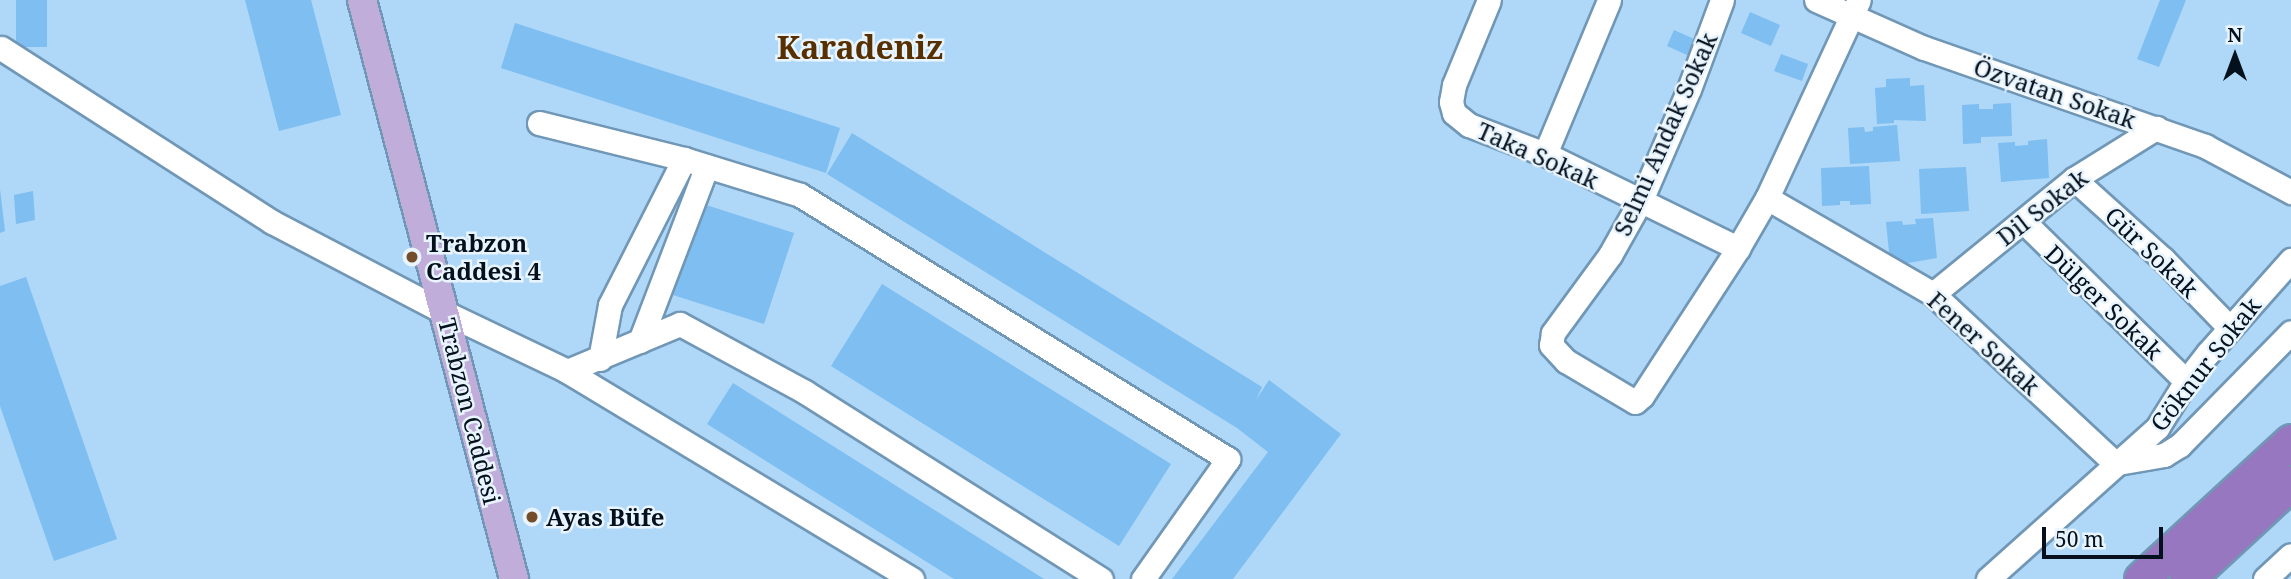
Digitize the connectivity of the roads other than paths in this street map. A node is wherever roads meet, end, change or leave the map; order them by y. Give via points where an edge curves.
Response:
1 (362, 0) edge
2 (1489, 0) edge
3 (1609, 0) edge
4 (1722, 0) edge
5 (1816, 0) edge
6 (1856, 8) edge
7 (1, 48) edge
8 (539, 123) dead end
9 (2156, 128) junction
10 (1545, 154) junction
11 (684, 159) junction
12 (707, 166) junction
13 (2074, 179) junction
14 (2291, 192) edge
15 (1767, 198) junction
16 (1639, 203) junction
17 (2022, 221) junction
18 (1738, 248) junction
19 (2291, 260) edge
20 (1933, 294) junction
21 (444, 312) junction
22 (2229, 327) junction
23 (2291, 332) edge
24 (640, 341) junction
25 (600, 359) junction
26 (567, 371) junction
27 (2186, 381) junction
28 (2291, 441) edge
29 (2115, 463) junction
30 (2291, 483) edge
31 (2291, 555) edge
32 (514, 579) edge
33 (912, 579) edge
34 (1101, 579) edge
35 (1143, 579) edge
36 (1988, 579) edge
37 (2141, 579) edge
38 (2187, 579) edge
39 (2265, 579) edge

1 - 21 main road, Trabzon Caddesi
2 - 10 street, Taka Sokak via 1454,85 1454,113 1469,125
3 - 10 street
4 - 16 street, Selmi Andak Sokak
5 - 6 street, Özvatan Sokak
6 - 9 street, Özvatan Sokak via 1924,48
6 - 15 street
7 - 21 street via 272,222
8 - 11 street
9 - 13 street, Dil Sokak
9 - 14 street, Özvatan Sokak via 2205,146
10 - 16 street, Taka Sokak
11 - 12 street
11 - 25 street via 610,305
12 - 24 street
12 - 35 street via 800,195 1228,459
13 - 17 street, Dil Sokak
13 - 22 street, Gür Sokak
15 - 18 street
15 - 20 street, Fener Sokak
16 - 18 street, Taka Sokak
16 - 18 street, Selmi Andak Sokak via 1610,255 1553,333 1550,345 1566,361 1635,402
17 - 20 street, Dil Sokak
17 - 27 street, Dülger Sokak
19 - 22 street, Göknur Sokak
20 - 29 street, Fener Sokak
21 - 26 street
21 - 32 main road, Trabzon Caddesi
22 - 27 street, Göknur Sokak
23 - 29 street via 2180,445 2164,455
24 - 25 street
24 - 34 street via 680,324 805,392
25 - 26 street
26 - 33 street
27 - 29 street, Göknur Sokak via 2157,428
28 - 37 highway
29 - 36 street, Göknur Sokak
30 - 38 highway
31 - 39 street

